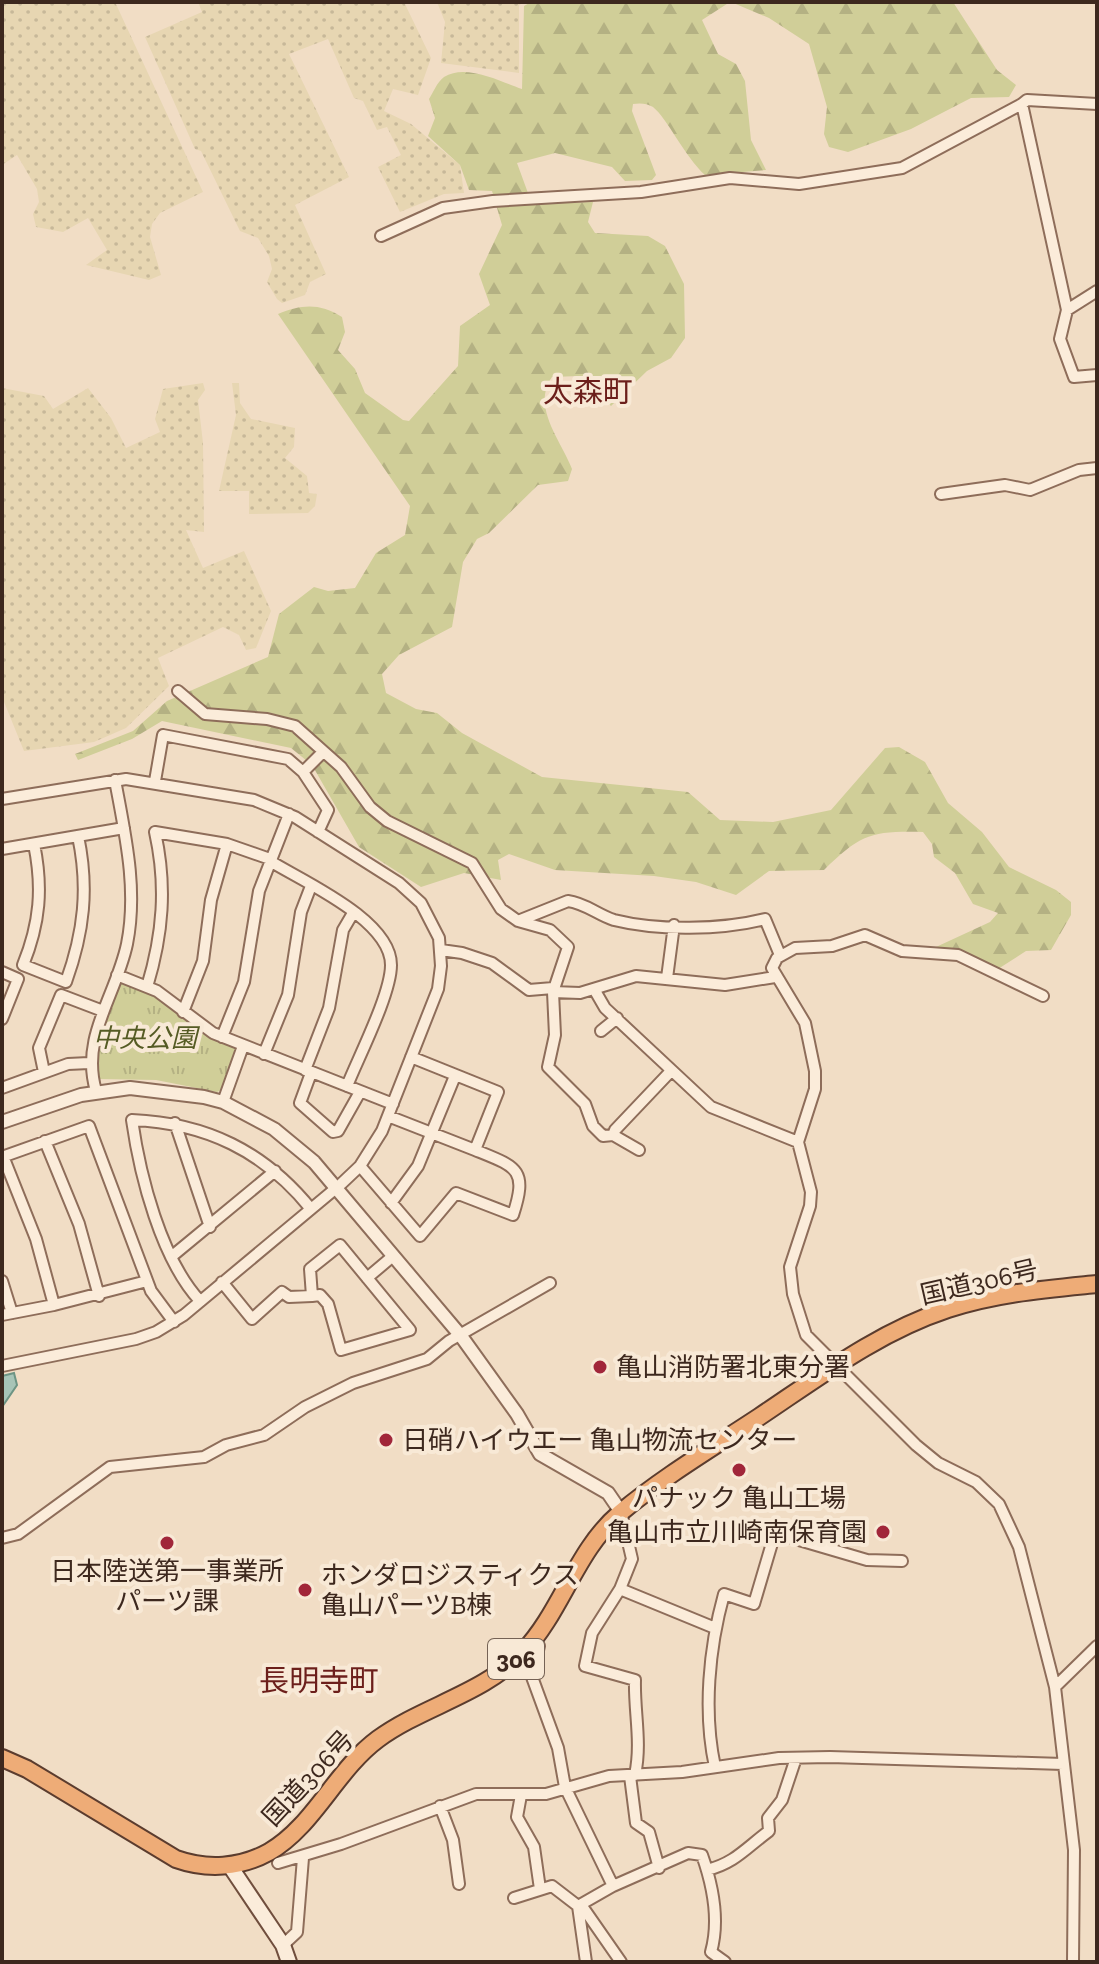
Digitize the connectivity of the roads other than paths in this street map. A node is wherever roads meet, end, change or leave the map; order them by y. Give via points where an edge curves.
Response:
1 (1022, 104) junction
2 (1097, 104) edge
3 (381, 236) dead end
4 (1097, 291) edge
5 (1067, 310) junction
6 (1097, 375) edge
7 (1097, 468) edge
8 (941, 494) dead end
9 (178, 691) dead end
10 (323, 752) junction
11 (303, 772) junction
12 (115, 780) junction
13 (155, 781) junction
14 (2, 799) edge
15 (289, 814) junction
16 (124, 828) junction
17 (318, 832) junction
18 (78, 836) junction
19 (34, 844) junction
20 (227, 844) junction
21 (2, 849) edge
22 (270, 860) junction
23 (311, 886) junction
24 (353, 913) junction
25 (518, 921) junction
26 (674, 925) junction
27 (441, 950) junction
28 (780, 955) junction
29 (2, 972) edge
30 (117, 975) junction
31 (775, 977) junction
32 (667, 978) junction
33 (147, 987) junction
34 (594, 989) junction
35 (553, 990) junction
36 (1043, 996) dead end
37 (103, 1011) junction
38 (183, 1012) junction
39 (617, 1018) junction
40 (2, 1019) edge
41 (601, 1031) dead end
42 (222, 1037) junction
43 (243, 1046) junction
44 (264, 1054) junction
45 (411, 1057) junction
46 (89, 1063) junction
47 (671, 1071) junction
48 (44, 1072) junction
49 (308, 1072) junction
50 (455, 1076) junction
51 (347, 1086) junction
52 (2, 1088) edge
53 (96, 1091) junction
54 (360, 1092) junction
55 (223, 1102) junction
56 (393, 1104) junction
57 (388, 1116) junction
58 (2, 1122) edge
59 (175, 1123) junction
60 (432, 1134) junction
61 (613, 1135) junction
62 (45, 1141) junction
63 (798, 1142) junction
64 (475, 1150) junction
65 (639, 1150) dead end
66 (2, 1156) edge
67 (360, 1166) junction
68 (275, 1171) junction
69 (336, 1188) junction
70 (391, 1203) junction
71 (311, 1209) junction
72 (210, 1227) junction
73 (393, 1256) junction
74 (171, 1257) junction
75 (367, 1278) junction
76 (2, 1281) edge
77 (147, 1281) junction
78 (222, 1282) junction
79 (550, 1283) dead end
80 (1097, 1284) edge
81 (99, 1296) junction
82 (312, 1296) junction
83 (200, 1301) junction
84 (54, 1305) junction
85 (7, 1314) edge
86 (174, 1322) junction
87 (461, 1336) junction
88 (837, 1364) junction
89 (2, 1366) edge
90 (621, 1512) junction
91 (2, 1538) edge
92 (902, 1561) dead end
93 (620, 1589) junction
94 (715, 1628) junction
95 (534, 1638) junction
96 (1097, 1646) edge
97 (1060, 1684) junction
98 (2, 1758) edge
99 (796, 1758) junction
100 (1063, 1764) junction
101 (715, 1767) junction
102 (633, 1776) junction
103 (565, 1787) junction
104 (521, 1795) junction
105 (440, 1806) junction
106 (303, 1858) junction
107 (278, 1863) dead end
108 (230, 1866) junction
109 (659, 1868) junction
110 (707, 1870) junction
111 (459, 1884) dead end
112 (613, 1886) junction
113 (540, 1889) junction
114 (514, 1898) dead end
115 (580, 1906) junction
116 (283, 1945) junction
117 (289, 1962) edge
118 (586, 1962) edge
119 (621, 1962) edge
120 (725, 1962) edge
121 (1073, 1962) edge

1 - 2 street
1 - 3 street via 902,168 799,184 730,178 641,192 493,201 443,208
1 - 5 street
4 - 5 street
5 - 6 street via 1060,339 1074,377
7 - 8 street via 1030,490 1005,485
9 - 10 street via 205,714 295,726
10 - 11 street
10 - 25 street via 387,821 472,863 501,909
11 - 13 street via 270,753 163,735
11 - 17 street via 328,810
12 - 13 street
12 - 14 street
12 - 16 street
13 - 15 street via 254,800
15 - 17 street
15 - 22 street
16 - 18 street
16 - 30 street via 132,896
17 - 27 street via 412,893 431,917
18 - 19 street
18 - 19 street via 85,908 66,982 23,965 40,906
19 - 21 street
20 - 22 street
20 - 33 street via 155,832 163,906
20 - 38 street via 211,900 203,961
22 - 23 street
22 - 42 street via 255,910 244,982
23 - 24 street
23 - 44 street via 301,912 288,995
24 - 49 street via 343,930 329,1008
24 - 51 street via 381,934 391,962 388,983
25 - 26 street via 568,901 614,920
25 - 35 street via 550,930 568,947
26 - 28 street via 732,926 765,919
26 - 32 street
27 - 35 street via 492,963 529,990
27 - 45 street via 438,989
28 - 31 street via 772,968
28 - 36 street via 865,935 902,951 958,955
29 - 40 street via 18,979
30 - 33 street
30 - 37 street
31 - 32 street via 725,985
31 - 63 street via 805,1023 815,1071 815,1089
32 - 34 street via 636,976
33 - 38 street
34 - 35 street
34 - 39 street
35 - 61 street via 555,1035 548,1067 585,1104 595,1129 603,1136
37 - 46 street
37 - 48 street via 61,995 39,1048
38 - 42 street
39 - 41 street
39 - 47 street
42 - 43 street
43 - 44 street
43 - 55 street
44 - 49 street
45 - 50 street
45 - 56 street
46 - 48 street
46 - 53 street
47 - 61 street
47 - 63 street via 711,1107
48 - 52 street
49 - 51 street
49 - 54 street via 300,1103 333,1132
50 - 60 street
50 - 64 street via 498,1092
51 - 54 street
53 - 55 street via 158,1089
53 - 58 street
54 - 56 street
55 - 69 street via 286,1138
56 - 57 street
57 - 60 street
57 - 67 street
59 - 68 street via 220,1137
59 - 72 street
59 - 74 street via 132,1120 137,1157
60 - 64 street
60 - 70 street via 409,1184
61 - 65 street
62 - 66 street
62 - 77 street via 89,1126
62 - 81 street via 74,1212
63 - 88 street via 811,1192 790,1267 793,1294 806,1335
64 - 70 street via 518,1173 521,1190 513,1215 456,1193 420,1236
66 - 84 street via 36,1239
67 - 69 street
67 - 70 street
68 - 71 street
68 - 72 street
69 - 71 street
69 - 73 street
71 - 78 street
72 - 74 street
73 - 75 street
73 - 87 street
74 - 83 street
75 - 82 street via 340,1245 310,1269
75 - 82 street via 410,1330 341,1350 328,1304 320,1295
76 - 85 street
77 - 81 street
77 - 86 street
78 - 82 street via 252,1319 282,1292 289,1297
78 - 83 street
79 - 87 street
80 - 88 highway, 国道306号 / 306 via 994,1298 908,1325
81 - 84 street
83 - 86 street
84 - 85 street
86 - 89 street via 136,1339
87 - 90 street via 540,1454 608,1493
87 - 91 street via 424,1360 353,1383 255,1439 204,1457 110,1467 18,1534
88 - 90 highway, 国道306号 / 306
88 - 97 street via 925,1452 976,1482 999,1504 1019,1547
90 - 93 street via 632,1559
90 - 95 highway, 国道306号 / 306 via 585,1555
92 - 94 street via 867,1560 775,1533 754,1604 724,1594
93 - 94 street
93 - 102 street via 592,1633 585,1666 635,1680 632,1701 639,1750
94 - 101 street via 710,1711
95 - 103 street via 539,1646 532,1677 558,1748
95 - 108 highway, 国道306号 / 306 via 501,1671 378,1739 339,1775 291,1835 271,1850
96 - 97 street
97 - 100 street
98 - 108 highway, 国道306号 / 306 via 176,1859
99 - 100 street
99 - 101 street
99 - 110 street via 782,1800 768,1818 769,1831 731,1864
100 - 121 street via 1074,1850
101 - 102 street
102 - 103 street
102 - 109 street via 636,1823 649,1832
103 - 104 street
103 - 112 street
104 - 105 street via 476,1794
104 - 113 street via 517,1817 534,1847
105 - 106 street
105 - 111 street via 457,1855
106 - 107 street
106 - 116 street via 297,1932
108 - 116 main road
109 - 110 street via 688,1853 702,1855
109 - 112 street
110 - 120 street via 716,1935 711,1952
112 - 115 street
113 - 114 street
113 - 115 street via 552,1886
115 - 118 street
115 - 119 street
116 - 117 main road

